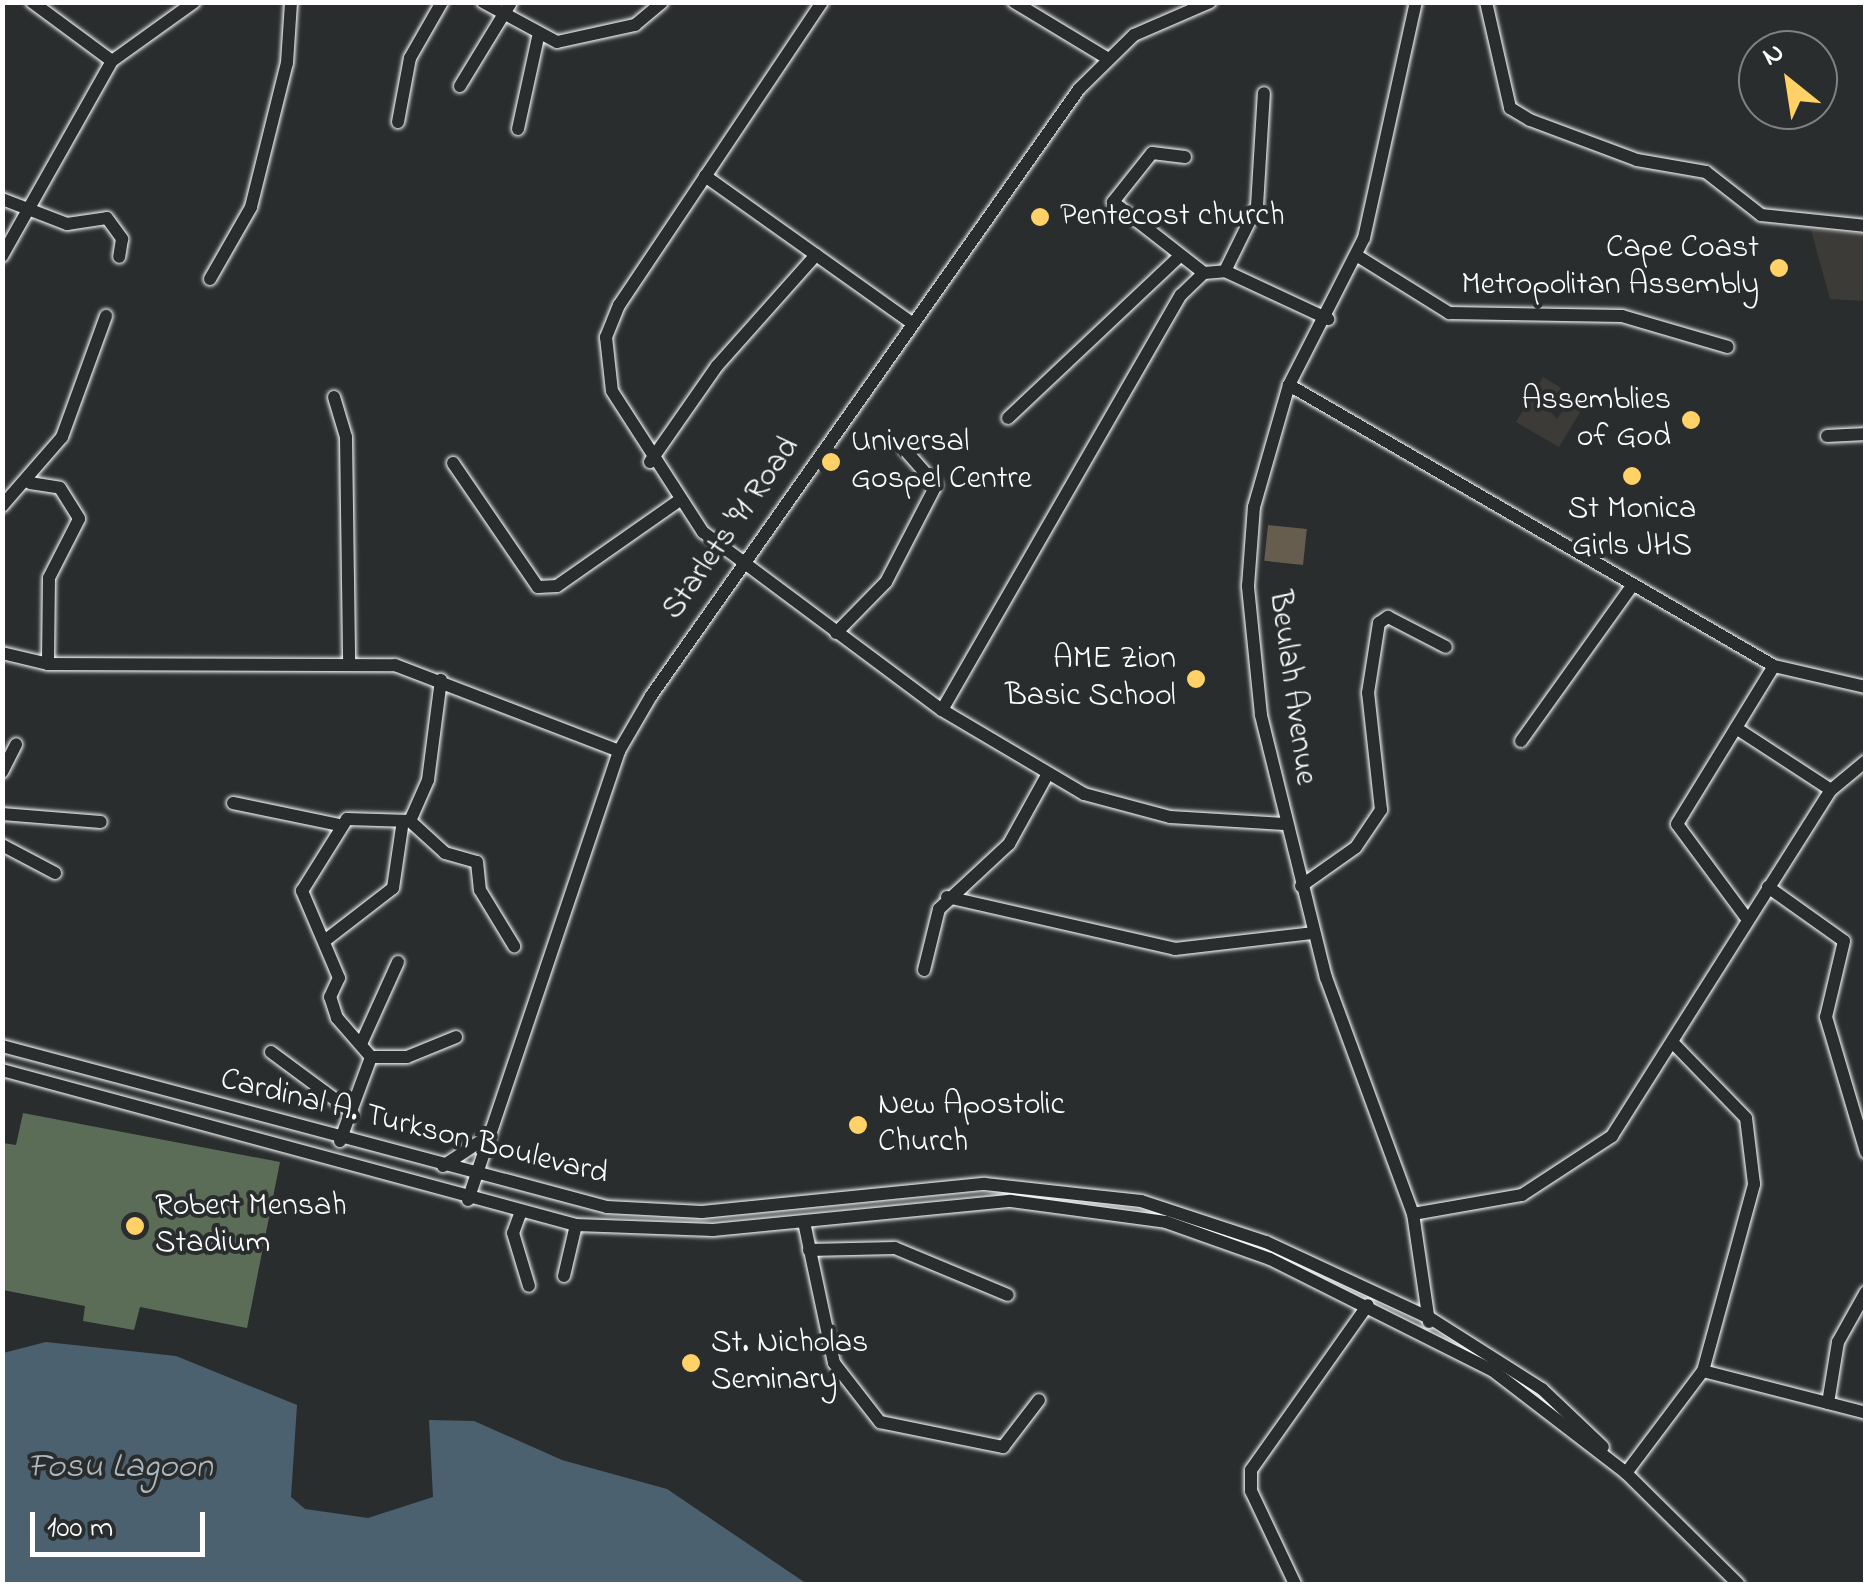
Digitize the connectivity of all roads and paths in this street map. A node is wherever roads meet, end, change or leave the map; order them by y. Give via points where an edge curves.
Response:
1 (32, 2) edge
2 (194, 2) edge
3 (290, 2) edge
4 (442, 2) edge
5 (483, 2) edge
6 (510, 2) edge
7 (662, 2) edge
8 (822, 2) edge
9 (1014, 2) edge
10 (1210, 2) edge
11 (1416, 2) edge
12 (1486, 2) edge
13 (501, 15) junction
14 (539, 33) junction
15 (1105, 57) junction
16 (112, 61) junction
17 (460, 86) dead end
18 (1264, 93) dead end
19 (398, 122) dead end
20 (518, 129) dead end
21 (1185, 156) dead end
22 (705, 176) junction
23 (2, 199) edge
24 (31, 202) junction
25 (1866, 226) edge
26 (816, 254) junction
27 (2, 256) edge
28 (1356, 256) junction
29 (119, 257) dead end
30 (1179, 257) junction
31 (1226, 271) junction
32 (1204, 273) junction
33 (210, 279) dead end
34 (106, 316) dead end
35 (1328, 319) junction
36 (912, 323) junction
37 (1728, 347) dead end
38 (1290, 386) junction
39 (334, 396) dead end
40 (1008, 418) dead end
41 (1866, 434) edge
42 (1826, 436) dead end
43 (905, 450) dead end
44 (650, 462) junction
45 (454, 463) dead end
46 (30, 483) junction
47 (677, 502) junction
48 (2, 506) edge
49 (743, 560) junction
50 (1632, 586) junction
51 (836, 633) junction
52 (1446, 647) dead end
53 (2, 653) edge
54 (349, 663) junction
55 (48, 664) junction
56 (1774, 666) junction
57 (441, 680) junction
58 (1866, 687) edge
59 (942, 710) junction
60 (1736, 728) junction
61 (1520, 741) dead end
62 (16, 744) dead end
63 (619, 751) junction
64 (1866, 762) edge
65 (2, 772) edge
66 (1046, 777) junction
67 (1831, 790) junction
68 (234, 803) dead end
69 (2, 814) edge
70 (101, 822) dead end
71 (406, 824) junction
72 (1284, 824) junction
73 (339, 826) junction
74 (2, 845) edge
75 (55, 873) dead end
76 (1301, 886) junction
77 (1768, 886) junction
78 (947, 897) junction
79 (1748, 920) junction
80 (1314, 934) junction
81 (327, 940) junction
82 (514, 946) dead end
83 (398, 962) dead end
84 (924, 970) dead end
85 (456, 1036) dead end
86 (361, 1044) junction
87 (1674, 1045) junction
88 (5, 1047) edge
89 (270, 1052) dead end
90 (371, 1057) junction
91 (3, 1070) edge
92 (352, 1112) junction
93 (307, 1133) junction
94 (486, 1138) junction
95 (340, 1141) junction
96 (1866, 1152) edge
97 (302, 1156) junction
98 (442, 1166) junction
99 (474, 1175) junction
100 (468, 1200) junction
101 (520, 1214) junction
102 (1413, 1214) junction
103 (804, 1222) junction
104 (576, 1225) junction
105 (808, 1250) junction
106 (564, 1276) dead end
107 (529, 1286) dead end
108 (1866, 1292) edge
109 (1008, 1295) dead end
110 (1368, 1306) junction
111 (1430, 1318) junction
112 (1426, 1334) junction
113 (1704, 1371) junction
114 (1040, 1400) dead end
115 (1828, 1403) junction
116 (1866, 1413) edge
117 (1621, 1469) junction
118 (1296, 1584) edge
119 (1738, 1584) edge

1 - 16 street
2 - 16 street
3 - 33 street via 287,64 251,207
4 - 19 street via 410,58
5 - 13 street
6 - 13 street
7 - 14 street via 634,25 598,36 557,42
8 - 22 street
9 - 15 street
10 - 15 street, Starlets '91 Road via 1154,22
11 - 28 street, Beulah Avenue via 1398,106
12 - 25 street via 1510,108 1530,120 1637,160 1706,172 1761,215
13 - 14 street
13 - 17 street
14 - 20 street
15 - 36 street, Starlets '91 Road
16 - 24 street
18 - 31 street via 1257,206
21 - 30 street via 1152,153 1113,202
22 - 26 street
22 - 44 street via 606,336 612,391
23 - 24 street
24 - 27 street
24 - 29 street via 68,224 108,218 122,240
26 - 36 street
26 - 44 street via 717,366
28 - 35 street, Beulah Avenue
28 - 37 street via 1449,313 1622,316
30 - 32 street
30 - 40 street
31 - 32 street
31 - 35 street
32 - 59 street via 1092,440
34 - 46 street via 62,437
35 - 38 street, Beulah Avenue
36 - 49 street, Starlets '91 Road
38 - 50 street
38 - 72 street, Beulah Avenue via 1266,445 1248,586
39 - 54 street via 346,438
41 - 42 street
43 - 51 street via 936,485 891,573
44 - 47 street
45 - 47 street via 538,587 557,586
46 - 48 street
46 - 55 street via 60,488 79,519 49,578
47 - 49 street
49 - 51 street
49 - 63 street, Starlets '91 Road
50 - 56 street
50 - 61 street
51 - 59 street
52 - 76 street via 1388,617 1379,623 1368,693 1382,810 1356,848
53 - 55 street
54 - 55 street
54 - 57 street
56 - 58 street
56 - 60 street
57 - 63 street
57 - 71 street via 428,780
59 - 66 street
60 - 67 street
60 - 79 street via 1677,824
62 - 65 street
63 - 94 street, Starlets '91 Road
64 - 67 street
66 - 72 street via 1144,812
66 - 78 street via 1009,844
67 - 77 street
68 - 73 street
69 - 70 street
71 - 73 street via 357,817
71 - 81 street via 393,888
71 - 82 street via 445,852 477,862 480,890
72 - 76 street, Beulah Avenue
73 - 81 street via 302,891
74 - 75 street
76 - 80 street, Beulah Avenue
77 - 79 street
77 - 96 street via 1844,941 1826,1017
78 - 80 street via 1175,948
78 - 84 street
79 - 87 street
80 - 102 street, Beulah Avenue
81 - 86 street via 339,978 332,1006
83 - 86 street
85 - 90 street via 407,1057
86 - 90 street
87 - 102 street via 1612,1136 1569,1172 1504,1201
87 - 113 street via 1727,1091 1754,1150 1743,1235
88 - 91 street
88 - 93 street, Cardinal A. Turkson Boulevard
89 - 92 street
90 - 92 street
91 - 97 street, Cardinal A. Turkson Boulevard
92 - 95 street
93 - 95 street, Cardinal A. Turkson Boulevard
93 - 97 street
94 - 98 street
94 - 99 street, Starlets '91 Road
95 - 98 street, Cardinal A. Turkson Boulevard
97 - 100 street, Cardinal A. Turkson Boulevard
98 - 99 street, Cardinal A. Turkson Boulevard
99 - 100 street, Starlets '91 Road
99 - 111 street, Cardinal A. Turkson Boulevard via 607,1206 702,1212 985,1184 1088,1191 1252,1237
100 - 101 street, Cardinal A. Turkson Boulevard
101 - 104 street, Cardinal A. Turkson Boulevard
101 - 107 street via 513,1233
102 - 111 street, Beulah Avenue
103 - 104 street, Cardinal A. Turkson Boulevard via 638,1232
103 - 105 street
103 - 110 street, Cardinal A. Turkson Boulevard via 952,1202 1116,1212 1218,1239
104 - 106 street
105 - 109 street via 895,1248
105 - 114 street via 834,1363 880,1422 1003,1448
108 - 115 street via 1838,1342
110 - 112 street, Cardinal A. Turkson Boulevard
110 - 118 street via 1251,1470 1251,1491
111 - 112 street, Beulah Avenue
111 - 117 street, Cardinal A. Turkson Boulevard via 1542,1389
112 - 117 street, Cardinal A. Turkson Boulevard via 1506,1380
113 - 115 street
113 - 117 street
115 - 116 street
117 - 119 street

